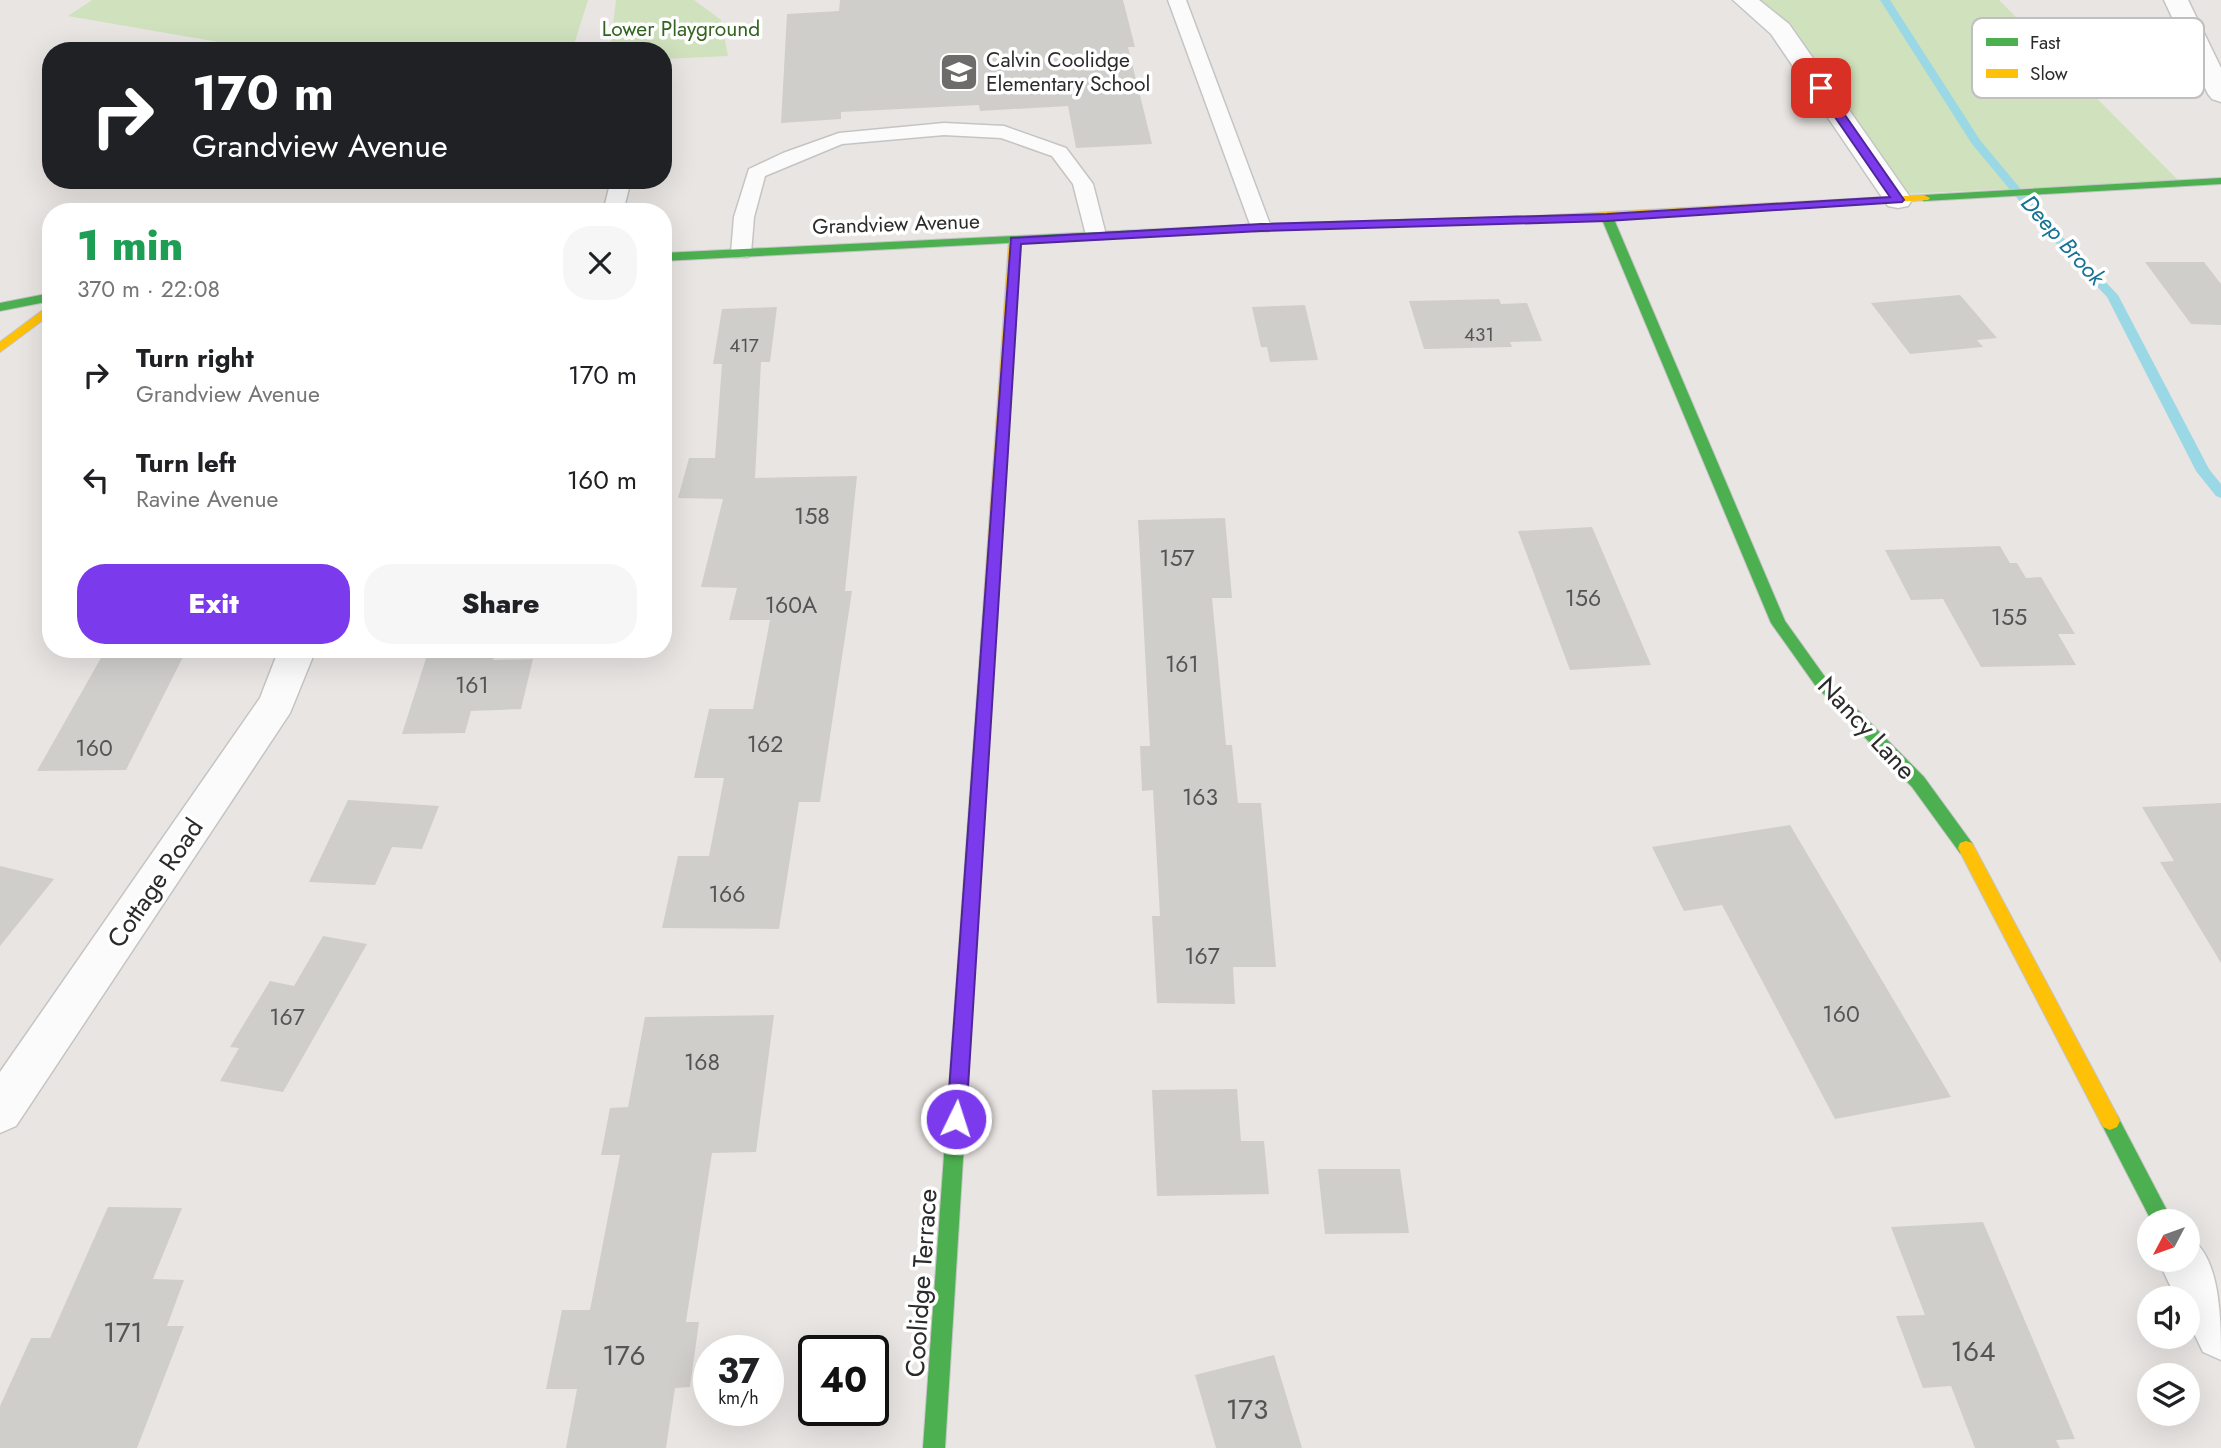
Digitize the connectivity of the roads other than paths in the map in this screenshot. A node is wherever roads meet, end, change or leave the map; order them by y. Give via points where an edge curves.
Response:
1 (1177, 0) edge
2 (1745, 0) edge
3 (2176, 0) edge
4 (2185, 18) edge
5 (2204, 58) edge
6 (2221, 93) edge
7 (2221, 181) edge
8 (1898, 200) junction
9 (1607, 217) junction
10 (1261, 227) junction
11 (1096, 235) junction
12 (1015, 241) junction
13 (741, 253) junction
14 (672, 257) edge
15 (42, 299) edge
16 (0, 307) edge
17 (42, 315) edge
18 (0, 348) edge
19 (294, 658) edge
20 (0, 1111) edge
21 (2155, 1209) edge
22 (2189, 1272) edge
23 (2221, 1334) edge
24 (934, 1448) edge

1 - 10 lane
2 - 8 street via 1780,29
3 - 4 street
5 - 6 street
7 - 8 street, Grandview Avenue
8 - 9 street, Grandview Avenue
9 - 10 street, Grandview Avenue
9 - 21 street, Nancy Lane via 1778,623 1820,681 1918,782 1967,849
10 - 11 street, Grandview Avenue
11 - 12 street, Grandview Avenue
11 - 13 lane via 1083,184 1059,152 1004,132 944,128 839,139 756,173 744,217
12 - 13 street, Grandview Avenue
12 - 24 street, Coolidge Terrace
13 - 14 street, Grandview Avenue
15 - 16 street
17 - 18 street
19 - 20 street, Cottage Road via 276,704
22 - 23 street

